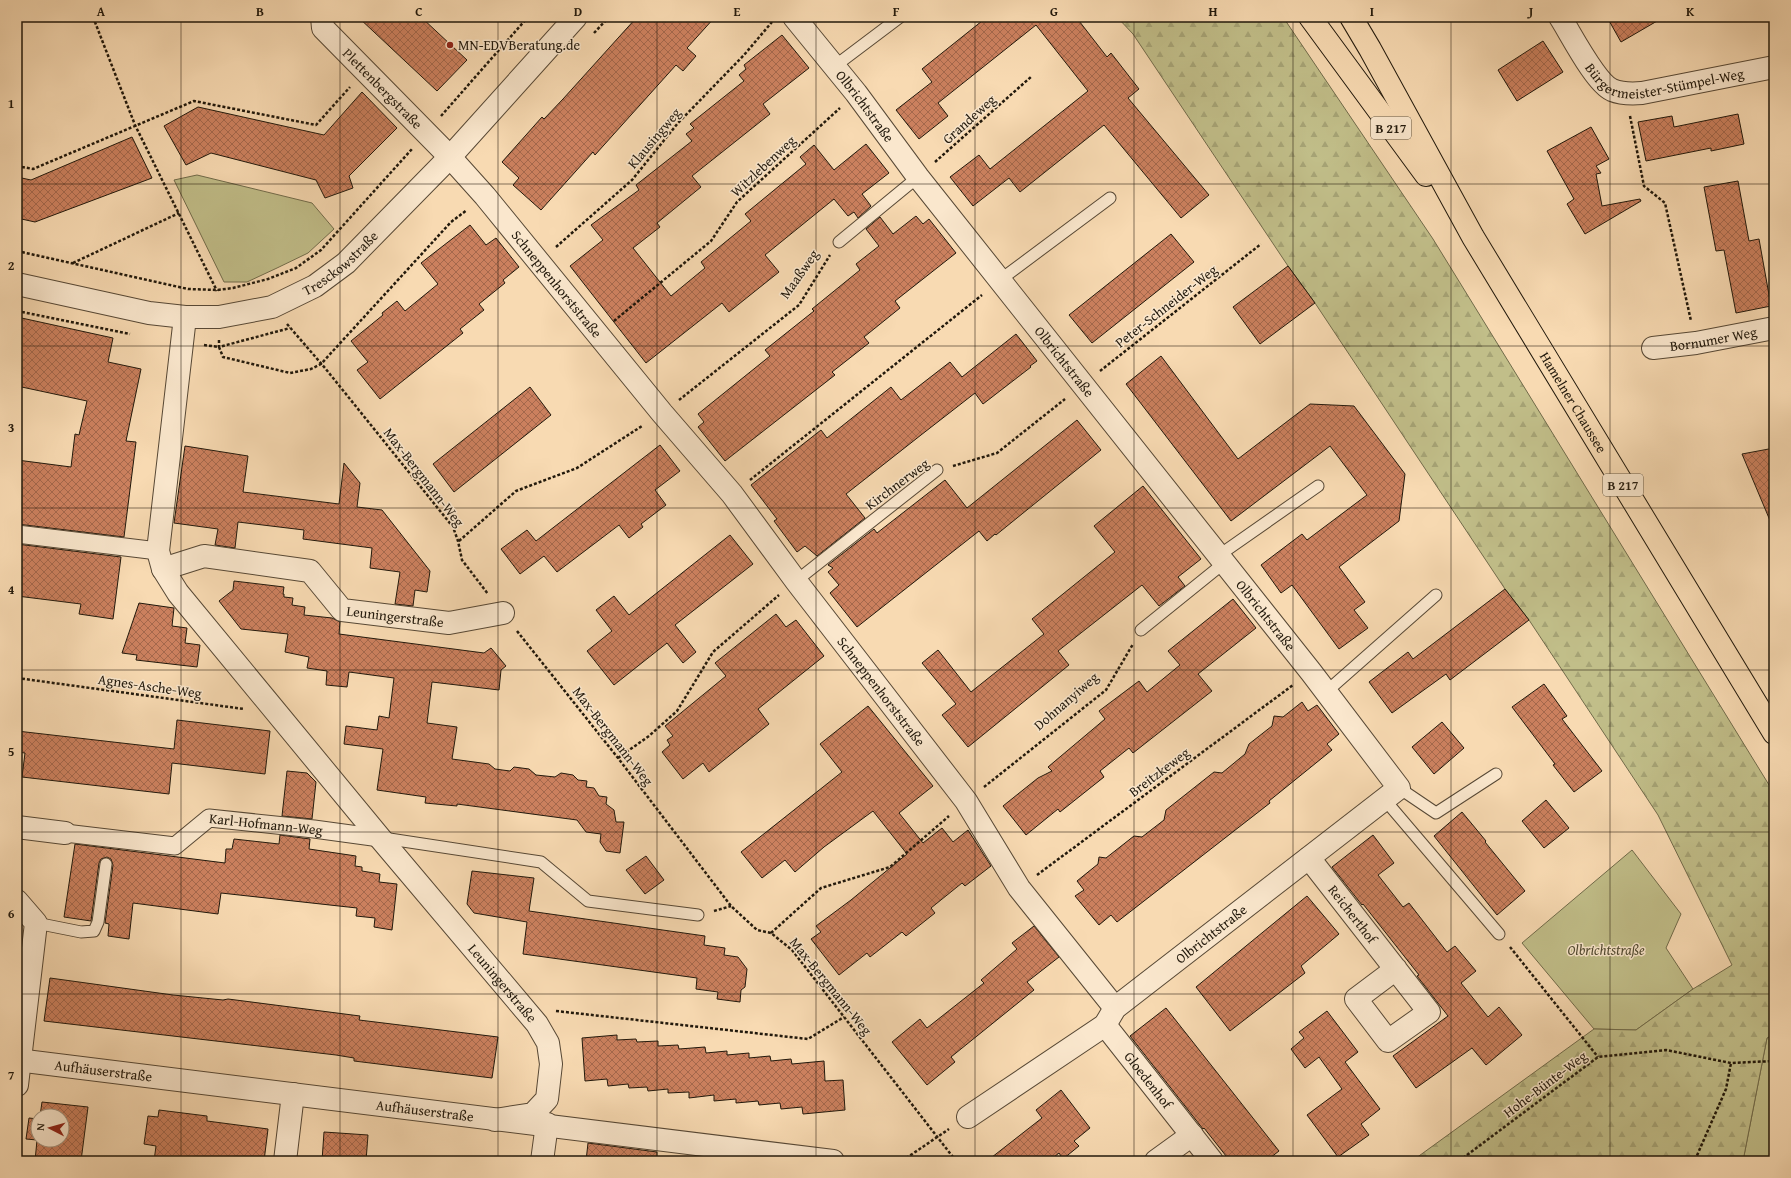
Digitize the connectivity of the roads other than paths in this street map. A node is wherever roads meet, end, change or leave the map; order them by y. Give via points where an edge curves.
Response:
1 (322, 17) edge
2 (576, 17) edge
3 (794, 17) edge
4 (900, 17) edge
5 (1310, 17) edge
6 (1351, 17) edge
7 (1560, 17) edge
8 (835, 66) junction
9 (1774, 67) edge
10 (450, 157) junction
11 (918, 177) junction
12 (1110, 198) dead end
13 (1472, 237) junction
14 (839, 242) road end
15 (1000, 280) junction
16 (17, 284) edge
17 (185, 317) junction
18 (1774, 328) edge
19 (1653, 348) dead end
20 (937, 470) road end
21 (1318, 486) dead end
22 (17, 534) edge
23 (1221, 559) junction
24 (161, 560) junction
25 (796, 581) junction
26 (1436, 595) dead end
27 (503, 613) road end
28 (1141, 630) road end
29 (1326, 692) junction
30 (1774, 733) edge
31 (1496, 774) dead end
32 (1392, 794) junction
33 (18, 827) edge
34 (65, 833) joint
35 (380, 838) junction
36 (1309, 858) junction
37 (106, 864) dead end
38 (17, 901) edge
39 (698, 916) dead end
40 (36, 923) junction
41 (1500, 934) road end
42 (1396, 969) dead end
43 (1110, 1017) junction
44 (19, 1060) edge
45 (17, 1085) edge
46 (293, 1094) junction
47 (968, 1117) road end
48 (495, 1120) junction
49 (547, 1124) junction
50 (1192, 1135) junction
51 (285, 1161) edge
52 (542, 1161) edge
53 (826, 1161) edge
54 (1156, 1161) edge
55 (1212, 1161) edge

1 - 10 street, Plettenbergstraße via 323,28
2 - 10 street, Tresckowstraße
3 - 8 street, Olbrichtstraße
4 - 8 lane
5 - 13 main road, Hamelner Chaussee / B 217
6 - 13 main road, Hamelner Chaussee / B 217
7 - 9 street, Bürgermeister-Stümpel-Weg via 1597,77 1611,89 1626,94
8 - 11 street, Olbrichtstraße
10 - 17 street, Tresckowstraße via 346,263 315,286 272,307 219,317
10 - 25 street, Schneppenhorststraße via 732,494
11 - 14 lane
11 - 15 street, Olbrichtstraße
12 - 15 lane
13 - 30 main road, Hamelner Chaussee / B 217
15 - 23 street, Olbrichtstraße
16 - 17 street, Tresckowstraße via 148,313
17 - 24 street via 162,506
18 - 19 street, Bornumer Weg via 1696,343
20 - 25 lane, Kirchnerweg
21 - 23 lane
22 - 24 street
23 - 28 lane
23 - 29 street, Olbrichtstraße
24 - 27 street, Leuningerstraße via 204,556 310,571 342,610 449,624
24 - 35 street, Leuningerstraße via 178,593
25 - 43 street, Schneppenhorststraße via 966,801 1019,888
26 - 29 lane
29 - 32 street, Olbrichtstraße
31 - 32 lane via 1436,814
32 - 36 street, Olbrichtstraße
32 - 41 lane
33 - 34 street, Karl-Hofmann-Weg
34 - 35 street, Karl-Hofmann-Weg via 175,846 209,818
35 - 39 lane via 541,862 588,901
35 - 48 street, Leuningerstraße via 537,1024 548,1043 551,1064 547,1099 533,1114
36 - 42 street, Reicherthof
36 - 43 street, Olbrichtstraße
37 - 40 lane via 98,922 94,931 81,932
38 - 40 street
40 - 44 street
43 - 47 street, Olbrichtstraße
43 - 50 street, Gloedenhof
44 - 45 street
44 - 46 street, Aufhäuserstraße
46 - 48 street, Aufhäuserstraße
46 - 51 street
48 - 49 street, Aufhäuserstraße
49 - 52 street
49 - 53 street, Aufhäuserstraße
50 - 54 street
50 - 55 street, Gloedenhof

